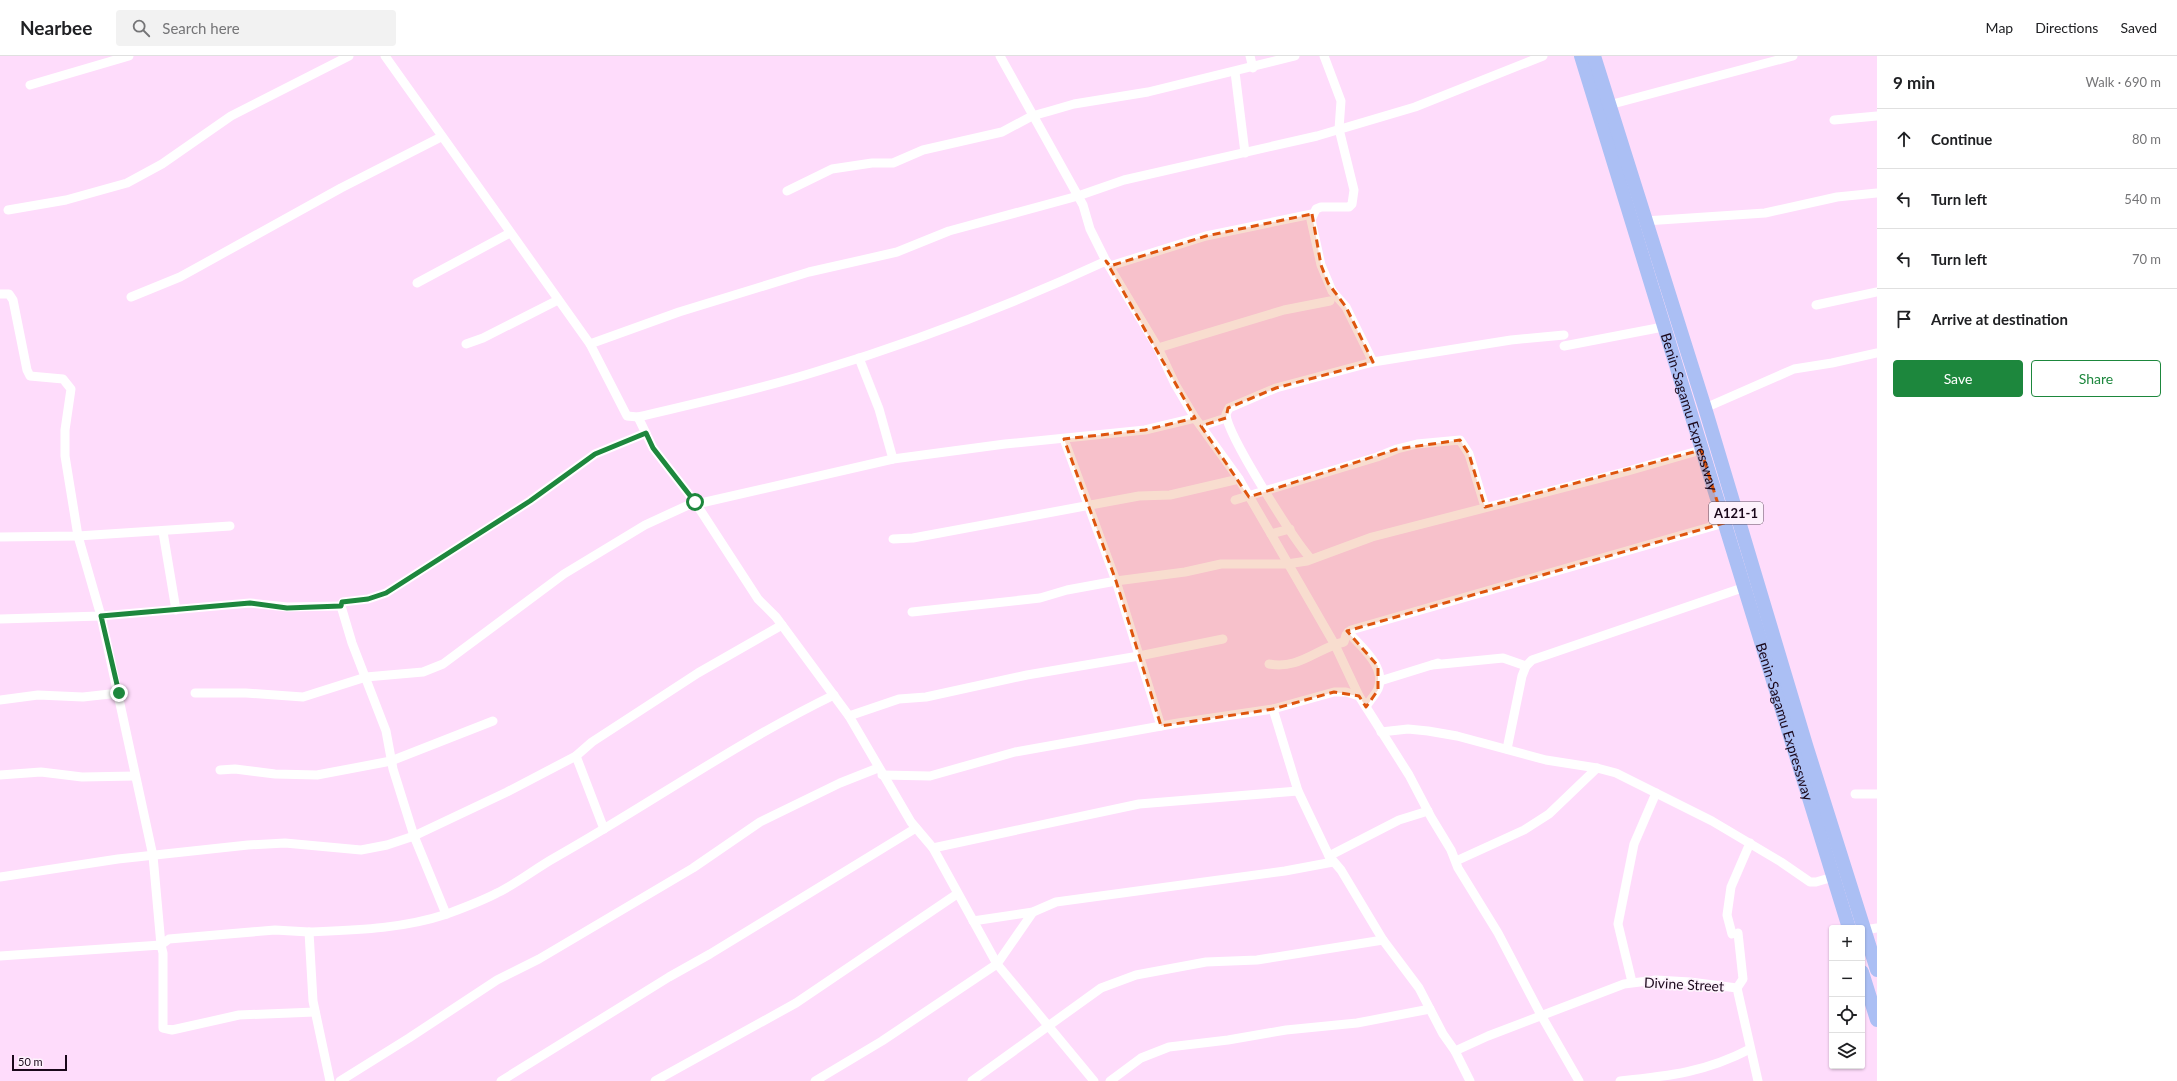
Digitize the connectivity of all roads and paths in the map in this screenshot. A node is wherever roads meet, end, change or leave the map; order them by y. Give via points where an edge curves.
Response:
1 (129, 56) edge
2 (349, 56) edge
3 (385, 56) edge
4 (1000, 56) edge
5 (1250, 56) edge
6 (1294, 56) edge
7 (1324, 56) edge
8 (1543, 56) edge
9 (1581, 56) edge
10 (1594, 56) edge
11 (1793, 56) edge
12 (1253, 68) junction
13 (1234, 72) junction
14 (30, 85) dead end
15 (1609, 105) junction
16 (1032, 116) junction
17 (1877, 116) edge
18 (1834, 120) dead end
19 (1339, 129) junction
20 (441, 137) junction
21 (1245, 153) junction
22 (788, 191) dead end
23 (1877, 193) edge
24 (1078, 196) junction
25 (8, 210) dead end
26 (1312, 214) junction
27 (1645, 221) junction
28 (510, 233) junction
29 (1106, 261) junction
30 (417, 283) dead end
31 (1877, 292) edge
32 (0, 294) edge
33 (131, 297) dead end
34 (558, 300) junction
35 (1330, 301) dead end
36 (1816, 305) dead end
37 (1664, 327) junction
38 (1564, 335) dead end
39 (466, 344) dead end
40 (590, 344) junction
41 (1564, 346) dead end
42 (1158, 348) junction
43 (1877, 353) edge
44 (859, 358) junction
45 (1373, 362) junction
46 (1705, 408) junction
47 (638, 418) junction
48 (1195, 418) junction
49 (1226, 418) junction
50 (1201, 426) junction
51 (646, 433) junction
52 (1064, 438) junction
53 (1701, 450) junction
54 (1366, 456) dead end
55 (893, 459) junction
56 (1239, 479) junction
57 (1265, 490) junction
58 (1249, 497) junction
59 (1235, 500) junction
60 (695, 502) junction
61 (1087, 505) junction
62 (1485, 507) junction
63 (1724, 523) junction
64 (230, 526) dead end
65 (1290, 529) junction
66 (164, 532) junction
67 (1271, 534) junction
68 (78, 536) junction
69 (0, 537) edge
70 (893, 539) dead end
71 (1311, 559) junction
72 (1287, 564) junction
73 (1116, 581) junction
74 (1745, 587) junction
75 (341, 606) junction
76 (176, 610) junction
77 (912, 612) dead end
78 (101, 616) junction
79 (0, 619) edge
80 (782, 625) junction
81 (1348, 632) junction
82 (1223, 639) dead end
83 (1355, 640) junction
84 (1339, 643) junction
85 (1139, 656) junction
86 (1450, 659) dead end
87 (1269, 664) dead end
88 (1432, 665) junction
89 (1526, 666) junction
90 (366, 677) junction
91 (1380, 681) junction
92 (119, 693) junction
93 (195, 694) dead end
94 (834, 695) junction
95 (1359, 696) junction
96 (0, 700) edge
97 (1366, 707) junction
98 (1273, 709) junction
99 (849, 716) junction
100 (493, 721) dead end
101 (1161, 726) junction
102 (1380, 732) junction
103 (1507, 749) junction
104 (576, 756) junction
105 (391, 760) junction
106 (1598, 768) junction
107 (220, 770) dead end
108 (880, 772) junction
109 (0, 775) edge
110 (134, 776) junction
111 (1298, 791) junction
112 (1656, 793) junction
113 (1855, 794) dead end
114 (1877, 794) edge
115 (1428, 811) junction
116 (916, 828) junction
117 (604, 829) junction
118 (414, 836) junction
119 (1750, 843) junction
120 (933, 848) junction
121 (153, 856) junction
122 (1331, 859) junction
123 (1456, 861) junction
124 (0, 877) edge
125 (1833, 877) junction
126 (957, 894) junction
127 (1033, 912) junction
128 (446, 914) junction
129 (973, 921) junction
130 (1848, 925) edge
131 (1871, 929) edge
132 (309, 932) junction
133 (1383, 940) junction
134 (161, 945) junction
135 (0, 956) edge
136 (997, 964) junction
137 (1877, 970) edge
138 (1632, 982) junction
139 (1865, 982) edge
140 (1737, 988) junction
141 (1430, 1009) junction
142 (315, 1012) junction
143 (1541, 1016) junction
144 (1877, 1020) edge
145 (1049, 1026) junction
146 (1750, 1049) junction
147 (1456, 1051) junction
148 (330, 1081) edge
149 (340, 1081) edge
150 (501, 1081) edge
151 (655, 1081) edge
152 (815, 1081) edge
153 (972, 1081) edge
154 (1094, 1081) edge
155 (1110, 1081) edge
156 (1470, 1081) edge
157 (1579, 1081) edge
158 (1620, 1081) edge
159 (1758, 1081) edge

1 - 14 street
2 - 25 street via 231,116 162,164 127,183 66,200
3 - 20 street
4 - 16 street
5 - 12 street
6 - 12 street
7 - 19 street via 1341,101
8 - 19 street via 1415,107
9 - 37 highway, Benin-Sagamu Expressway / A121-1
10 - 15 highway, A121-1
11 - 15 street
12 - 13 street
13 - 16 street via 1148,92 1074,104
13 - 21 street
15 - 27 highway, A121-1
16 - 22 street via 1002,132 923,150 893,163 872,163 832,169
16 - 24 street
17 - 18 street
19 - 21 street
19 - 26 street via 1352,177 1352,204 1345,208 1321,207
20 - 28 street
20 - 33 street via 341,188 180,277
21 - 24 street via 1124,180
23 - 27 street via 1837,197 1765,213
24 - 29 street via 1090,229
24 - 40 street via 949,231 897,252 809,272 679,312
26 - 29 street via 1206,236 1110,266
26 - 45 street via 1311,220 1321,265 1328,283 1346,307
27 - 46 highway, A121-1
28 - 30 street
28 - 34 street
29 - 42 street
29 - 44 street via 992,311
31 - 36 street
32 - 68 street via 9,294 13,300 30,376 63,379 71,389 64,430 65,456
34 - 39 street
34 - 40 street
35 - 42 street via 1284,310
37 - 41 street
37 - 53 highway, Benin-Sagamu Expressway / A121-1
38 - 45 street via 1511,340
40 - 47 street via 628,416
42 - 48 street
43 - 46 street via 1794,369
44 - 47 street via 751,390
44 - 55 street via 879,409
45 - 49 street via 1276,388 1229,408
46 - 131 highway, A121-1 via 1806,745
47 - 51 street
48 - 50 street
48 - 52 street via 1145,430
49 - 50 street
49 - 57 street via 1235,440
50 - 56 street
51 - 60 street via 653,448
51 - 75 street via 595,454 530,501 386,593 368,599 342,602
52 - 55 street
52 - 61 street
53 - 62 street
53 - 63 highway, Benin-Sagamu Expressway / A121-1
54 - 59 street
55 - 60 street via 701,503
56 - 58 street
56 - 61 street via 1170,495 1139,496
57 - 58 street
57 - 59 street
57 - 65 street
58 - 67 street
59 - 62 street via 1397,449 1460,440 1469,454
60 - 80 street via 758,599
60 - 90 street via 645,525 564,574 443,664 423,672
61 - 70 street via 913,538
61 - 73 street
62 - 71 street via 1372,537
63 - 74 highway, Benin-Sagamu Expressway / A121-1
63 - 81 street
64 - 66 street via 194,527
65 - 67 street
65 - 71 street via 1297,543
66 - 68 street
66 - 76 street
67 - 72 street
68 - 69 street
68 - 78 street
71 - 72 street
72 - 73 street via 1221,564 1185,572
72 - 84 street
73 - 77 street via 1040,598
73 - 85 street
74 - 89 street via 1538,656
74 - 125 highway, Benin-Sagamu Expressway / A121-1
75 - 76 street via 287,608 250,603
75 - 90 street
76 - 78 street
78 - 79 street
78 - 92 street
80 - 94 street
80 - 104 street via 698,673 592,742
81 - 83 street
81 - 84 street
82 - 85 street
83 - 84 street
83 - 91 street via 1378,666
84 - 87 street via 1285,666
84 - 95 street
85 - 99 street via 1027,675 926,697 899,699
85 - 101 street
86 - 88 street
88 - 89 street via 1502,658
88 - 91 street
89 - 103 street
90 - 93 street via 303,697 246,693
90 - 105 street via 386,731
91 - 97 street via 1378,690
92 - 96 street
92 - 110 street
94 - 99 street
94 - 117 street via 782,720 735,747
95 - 97 street
95 - 98 street via 1334,692
97 - 102 street
98 - 101 street
98 - 111 street
99 - 108 street
100 - 105 street
101 - 108 street via 1015,752 930,776
102 - 103 street via 1408,729 1428,731
102 - 115 street via 1409,775
103 - 106 street via 1546,760
104 - 117 street
104 - 118 street
105 - 107 street via 318,775
105 - 118 street
106 - 112 street via 1616,772
106 - 123 street via 1543,818 1524,830
108 - 116 street
108 - 149 street via 840,783 760,822 693,868 539,958 496,980
109 - 110 street via 40,772 82,777
110 - 121 street
111 - 120 street via 1139,804
111 - 122 street
112 - 119 street
112 - 138 street via 1634,844 1618,924
113 - 114 street
115 - 122 street via 1399,820
115 - 123 street
116 - 120 street
116 - 150 street
117 - 128 street via 497,893
118 - 121 street via 361,850 285,843
118 - 128 street
119 - 125 street via 1810,882
119 - 140 street via 1731,886 1727,915 1735,933 1743,979
120 - 126 street
121 - 124 street
121 - 134 street
122 - 127 street via 1285,871 1056,902
122 - 133 street via 1341,870
123 - 143 street via 1498,933
125 - 130 highway, Benin-Sagamu Expressway / A121-1
126 - 129 street
126 - 151 street via 796,1003
127 - 129 street
127 - 136 street
128 - 132 street via 392,928
129 - 136 street
131 - 137 highway, A121-1
132 - 134 street via 275,930 176,938 168,939
132 - 142 street
133 - 141 street via 1419,988
133 - 145 street via 1257,960 1206,962 1136,975 1101,988
134 - 135 street
134 - 142 street via 163,1028 172,1030 239,1015
136 - 145 street
136 - 152 street via 882,1041
138 - 140 street, Divine Street via 1690,982
138 - 143 street, Divine Street via 1598,992
139 - 144 highway
140 - 146 street, Divine Street
141 - 147 street via 1443,1034
141 - 155 street via 1356,1023 1169,1047 1141,1058
142 - 148 street
143 - 147 street, Divine Street
143 - 157 street
145 - 153 street
145 - 154 street
146 - 158 street via 1724,1062 1699,1070
146 - 159 street, Divine Street
147 - 156 street

